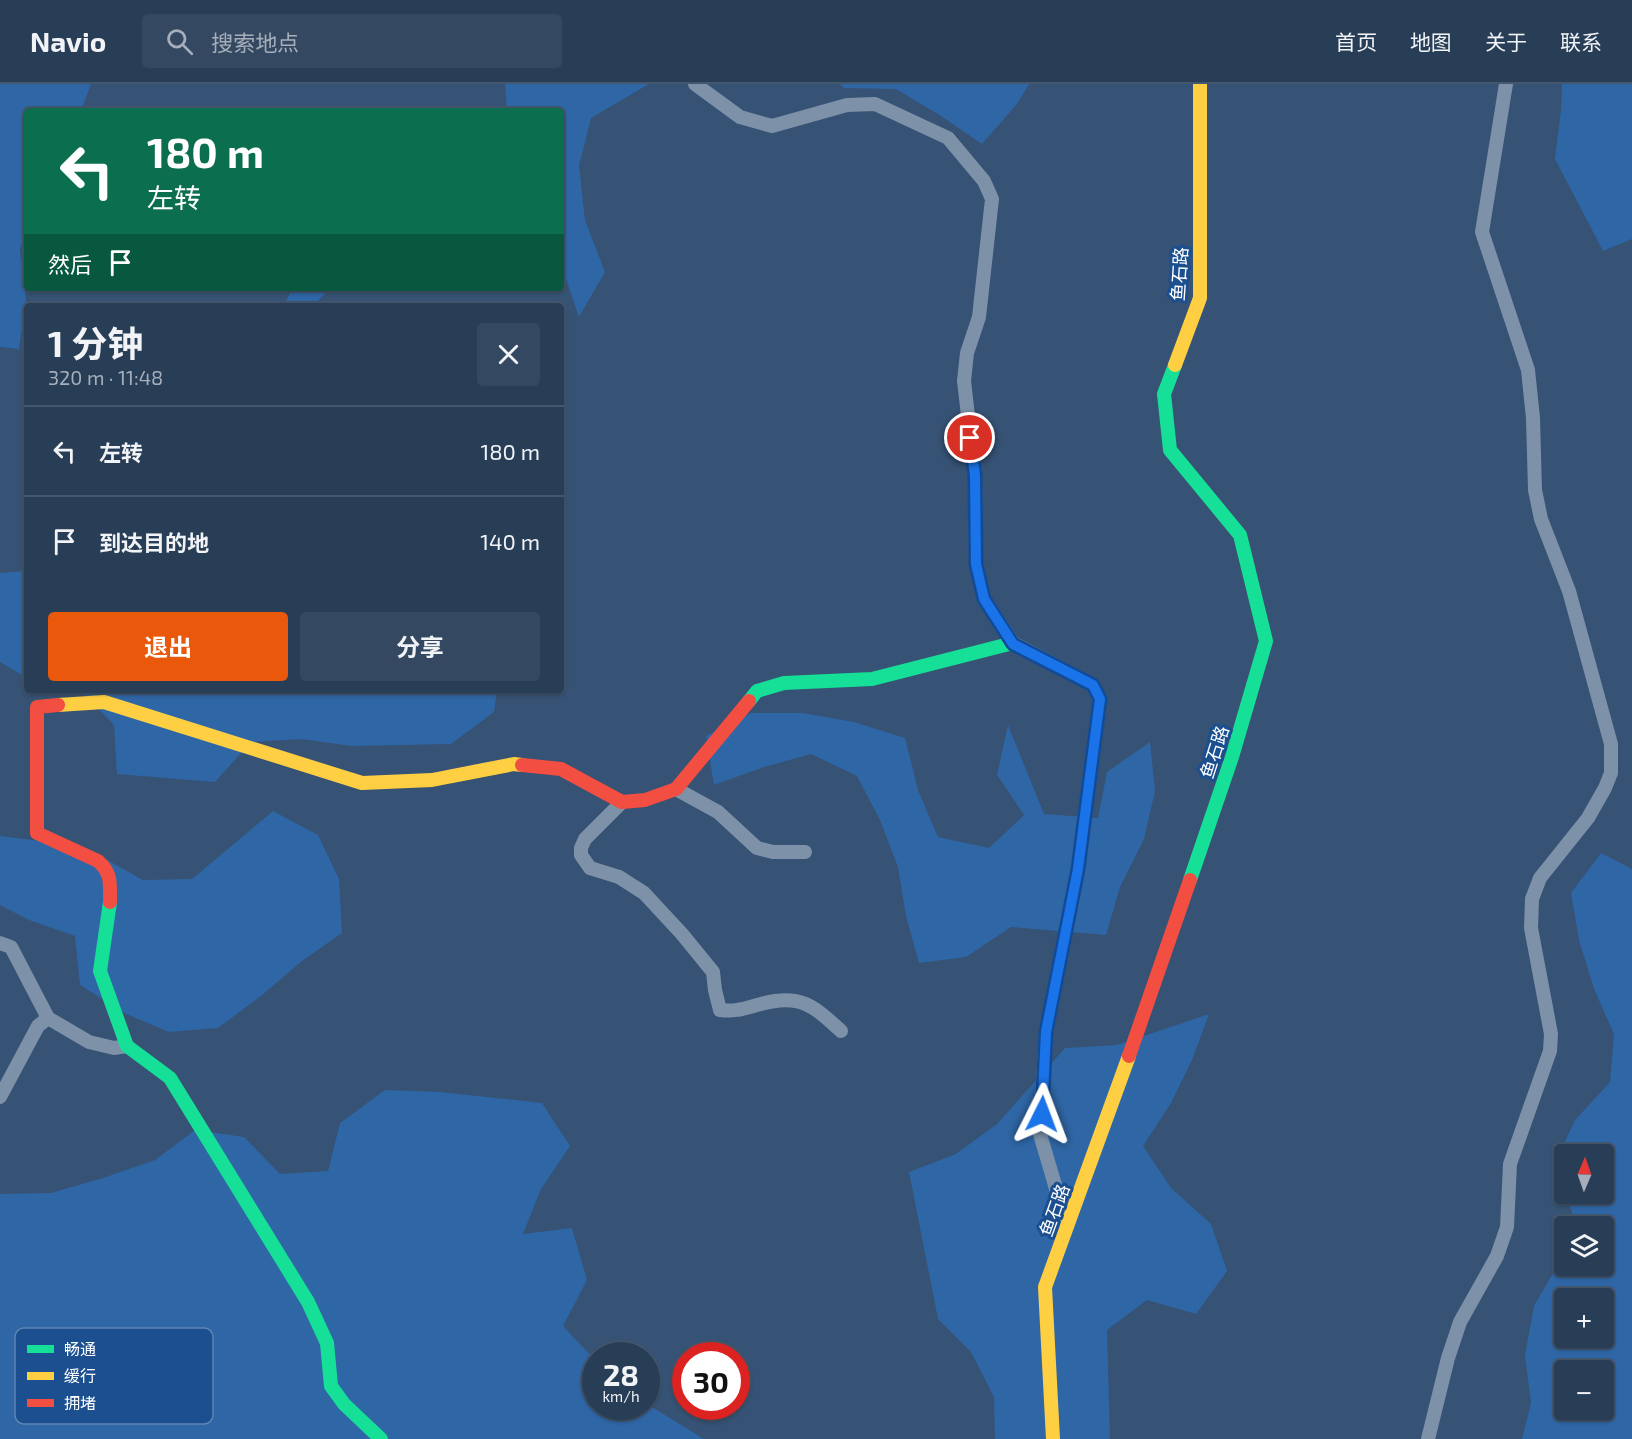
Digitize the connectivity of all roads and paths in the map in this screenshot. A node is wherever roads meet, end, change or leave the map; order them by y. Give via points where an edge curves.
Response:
1 (695, 84) edge
2 (1200, 84) edge
3 (1506, 84) edge
4 (1013, 644) junction
5 (676, 789) junction
6 (622, 801) junction
7 (805, 852) dead end
8 (0, 943) edge
9 (48, 1018) junction
10 (841, 1031) dead end
11 (127, 1046) junction
12 (0, 1097) edge
13 (1067, 1226) junction
14 (381, 1439) edge
15 (1053, 1439) edge
16 (1428, 1439) edge

1 - 4 street via 740,117 772,126 847,105 875,104 948,138 984,181 992,199 991,211 979,317 967,353 964,381 975,476 976,564 984,599
2 - 13 street, 鱼石路 via 1200,298 1164,394 1170,450 1240,535 1266,641 1232,757 1148,1005
3 - 16 street via 1482,232 1528,370 1541,519 1569,591 1593,678 1611,744 1611,773 1588,818 1540,878 1532,899 1531,928 1551,1034 1550,1051 1510,1164 1508,1227 1497,1256 1460,1322
4 - 5 street via 873,679 784,683 757,690
4 - 13 street via 1093,685 1100,699 1078,869 1046,1043 1040,1134
5 - 6 street via 645,800
5 - 7 street via 718,812 758,848
6 - 10 street via 585,839 581,855 590,868 619,877 644,893 682,934 713,972 720,1010 735,1012 764,1003 794,1000 816,1008
6 - 11 street via 561,769 514,764 432,780 362,783 104,702 37,707 37,833 98,861 110,876 110,907 100,971
8 - 9 street via 10,947
9 - 11 street via 89,1042 114,1048
9 - 12 street via 38,1026
11 - 14 street via 170,1078 308,1302 327,1343 331,1386
13 - 15 street, 鱼石路 via 1045,1287

